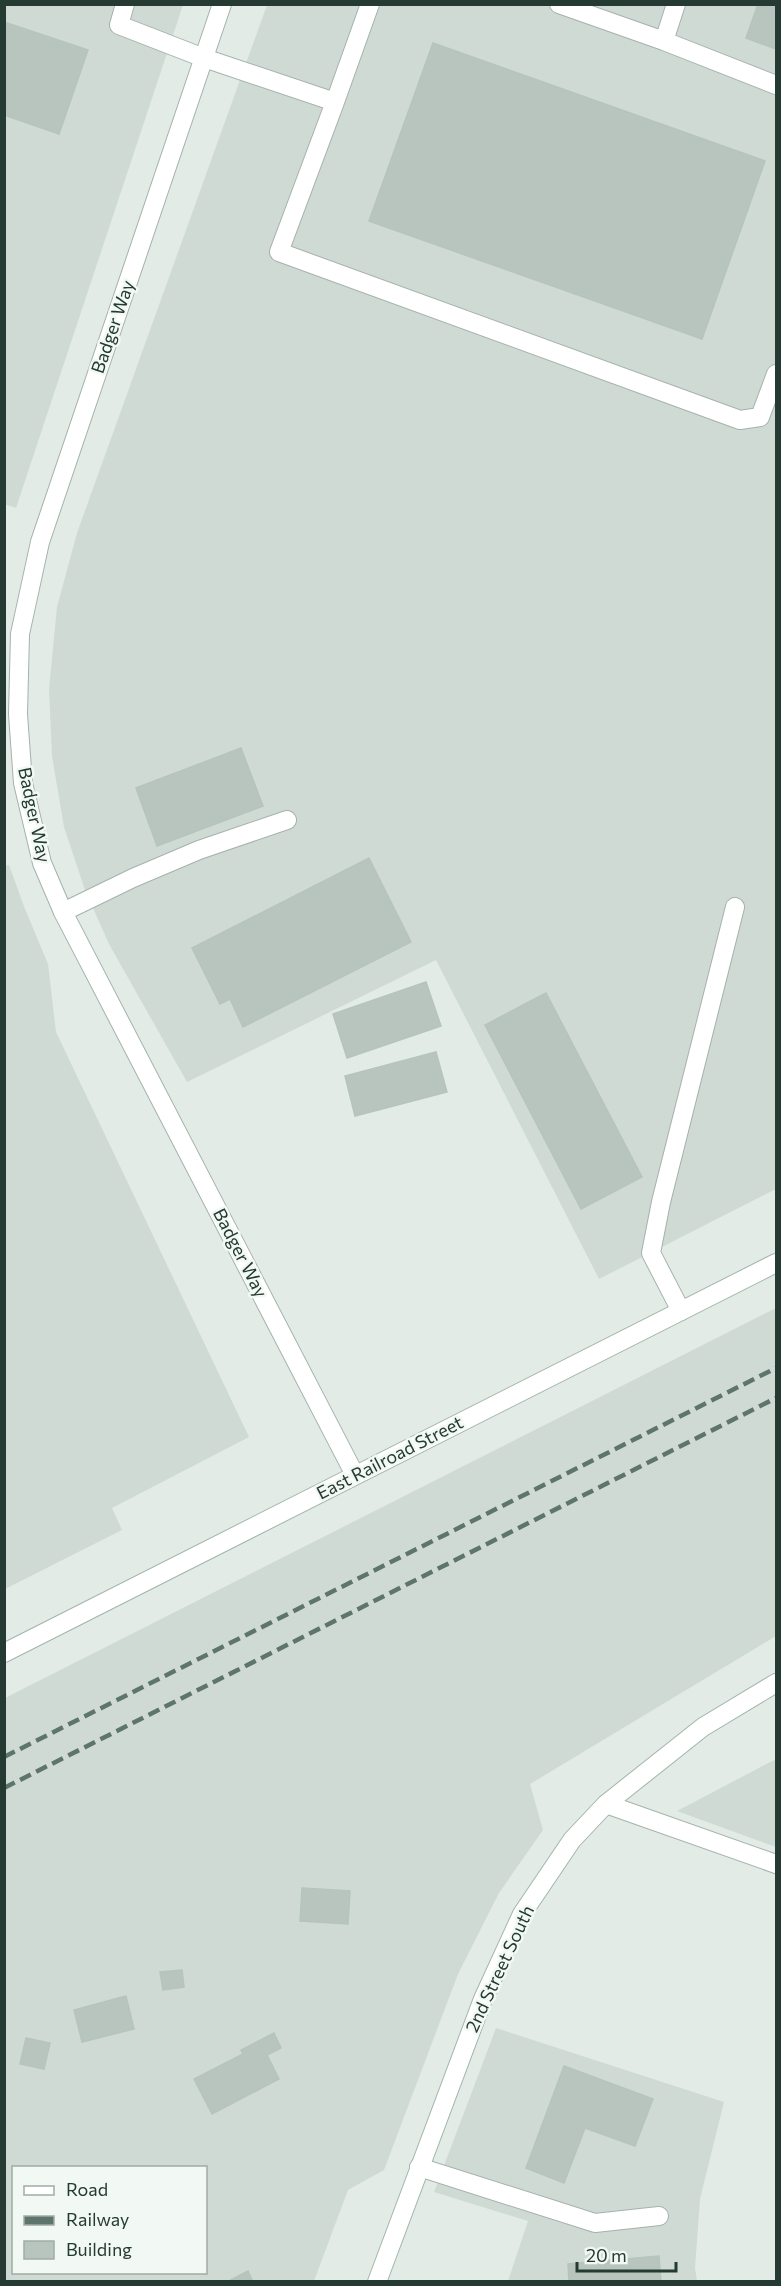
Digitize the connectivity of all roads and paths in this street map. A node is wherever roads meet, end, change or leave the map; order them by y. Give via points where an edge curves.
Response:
1 (125, 4) edge
2 (222, 4) edge
3 (370, 4) edge
4 (559, 4) edge
5 (676, 4) edge
6 (663, 41) junction
7 (204, 58) junction
8 (777, 85) edge
9 (335, 102) junction
10 (777, 374) edge
11 (287, 820) dead end
12 (735, 907) dead end
13 (63, 912) junction
14 (777, 1263) edge
15 (681, 1311) junction
16 (355, 1475) junction
17 (4, 1653) edge
18 (777, 1683) edge
19 (606, 1804) junction
20 (777, 1864) edge
21 (419, 2167) junction
22 (659, 2216) dead end
23 (377, 2282) edge

1 - 7 street via 118,25
2 - 7 street, Badger Way
3 - 9 street
4 - 6 street
5 - 6 street
6 - 8 street
7 - 9 street
7 - 13 street, Badger Way via 40,542 20,634 18,714 23,783 42,863
9 - 10 street via 279,252 740,420 760,417
11 - 13 street via 199,850
12 - 15 street via 651,1253
13 - 16 street, Badger Way
14 - 15 street, East Railroad Street
15 - 16 street, East Railroad Street
16 - 17 street, East Railroad Street
18 - 19 street, 2nd Street South via 703,1727
19 - 20 street
19 - 21 street, 2nd Street South via 572,1840 522,1914 483,2000
21 - 22 street via 595,2223
21 - 23 street, 2nd Street South

